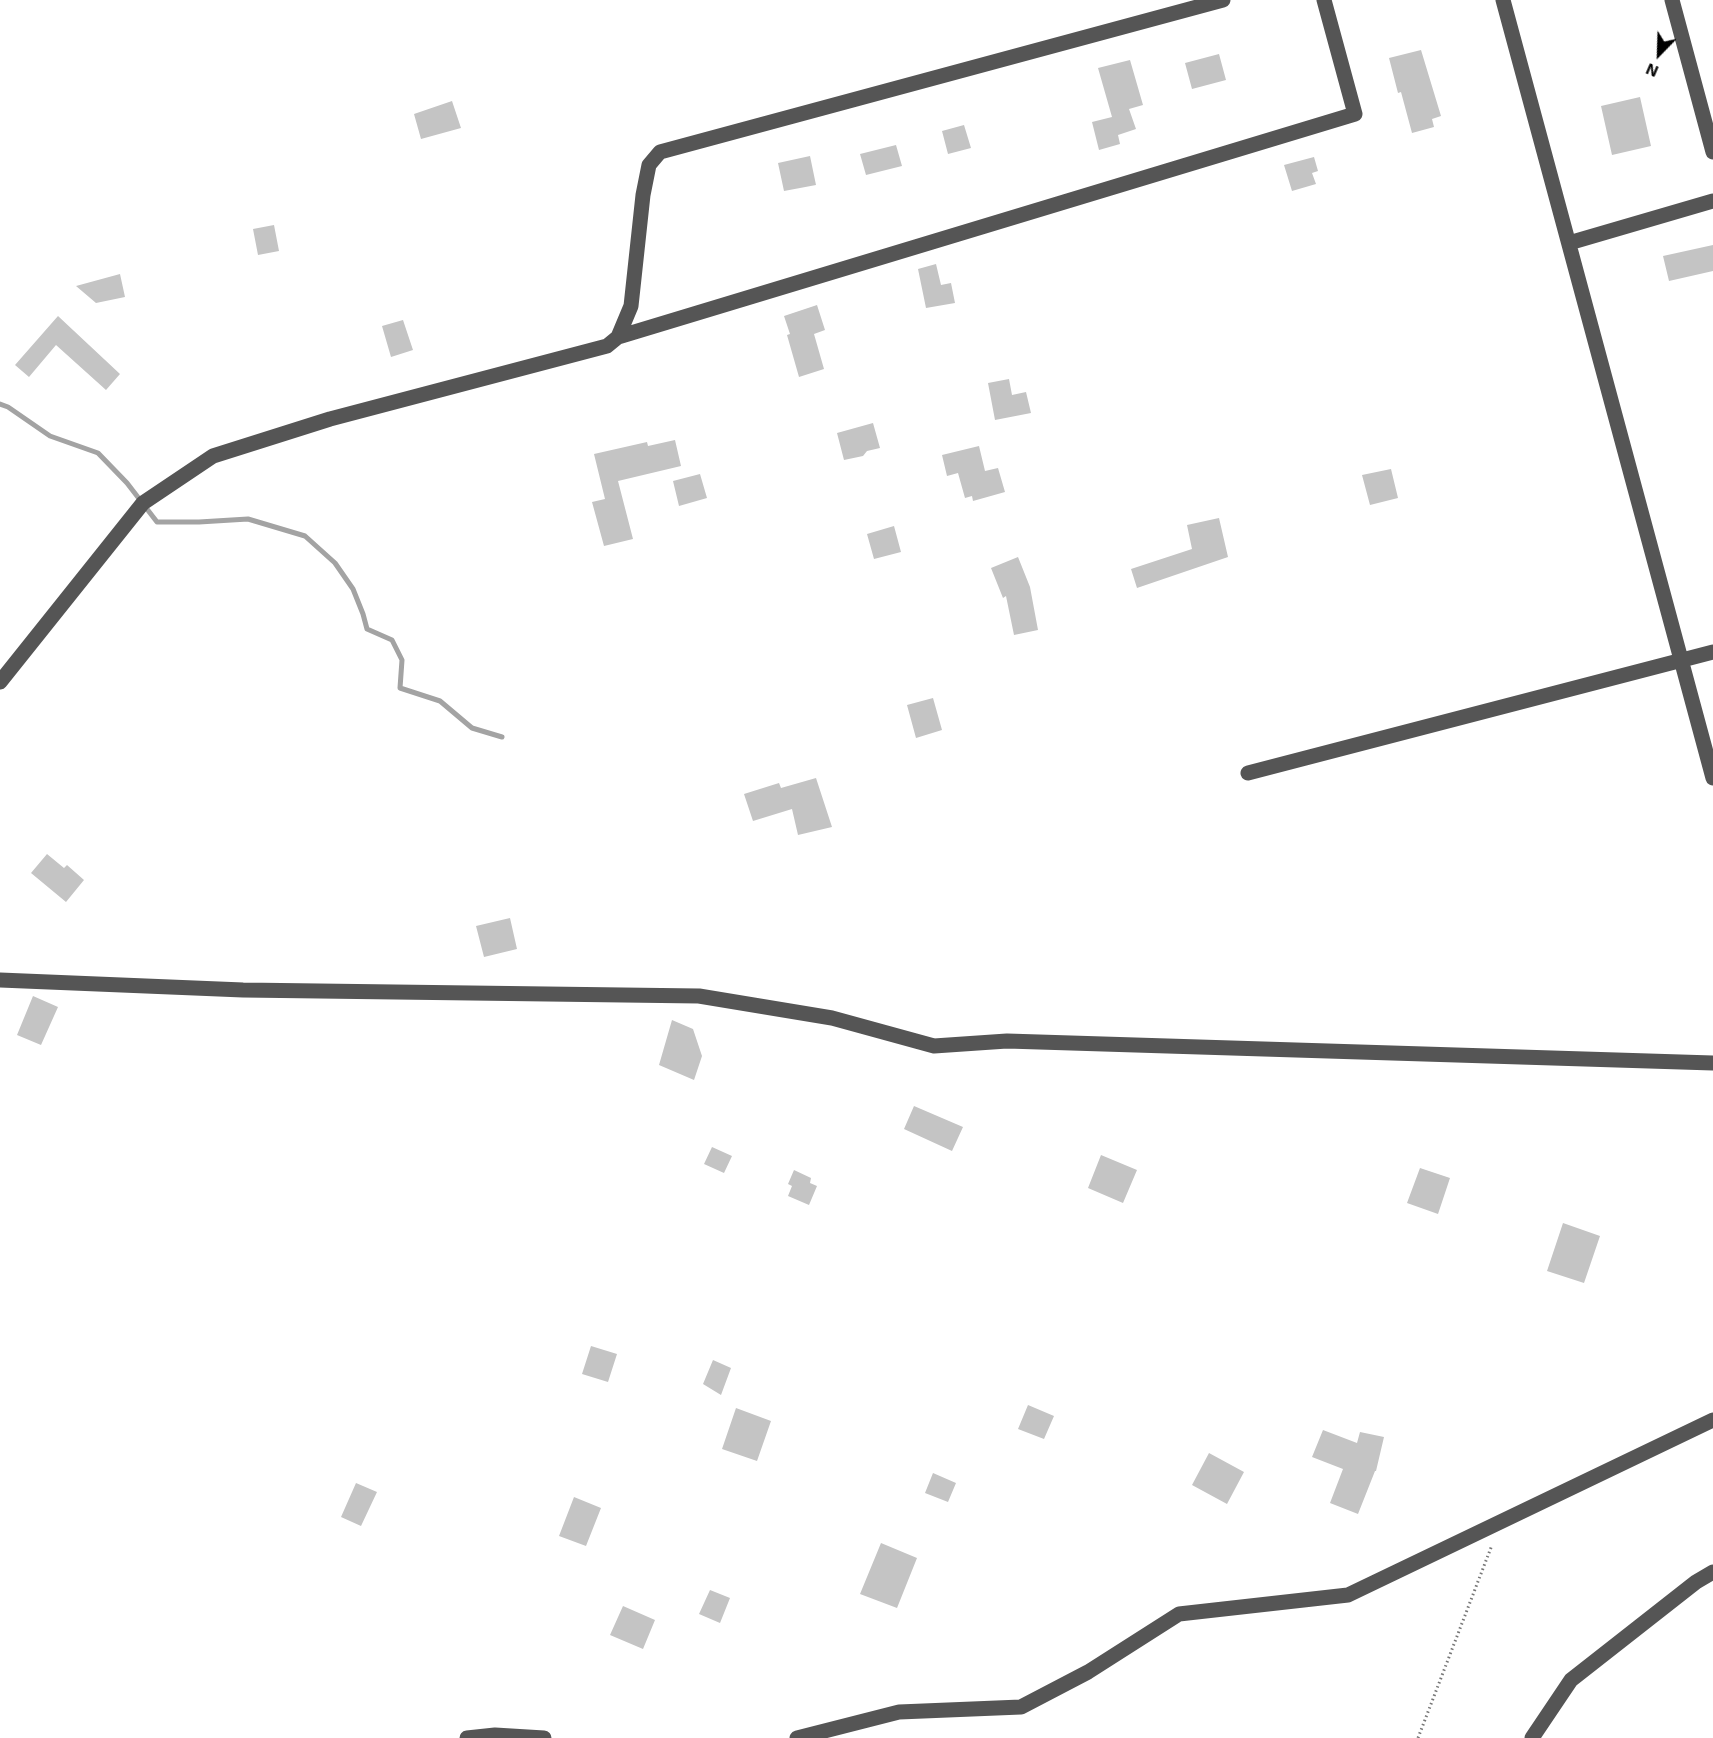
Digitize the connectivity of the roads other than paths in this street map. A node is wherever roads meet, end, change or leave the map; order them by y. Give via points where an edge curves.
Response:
1 (1223, 0) edge
2 (1324, 0) edge
3 (1503, 0) edge
4 (1672, 0) edge
5 (1713, 152) edge
6 (1713, 201) edge
7 (1569, 243) junction
8 (618, 337) junction
9 (1713, 652) edge
10 (1682, 660) junction
11 (0, 682) edge
12 (1248, 773) dead end
13 (1713, 778) edge
14 (0, 980) edge
15 (1713, 1064) edge
16 (1713, 1420) edge
17 (1713, 1572) edge
18 (467, 1738) edge
19 (544, 1738) edge
20 (797, 1738) edge
21 (1532, 1738) edge

1 - 8 street via 660,152 649,165 631,306
2 - 8 street via 1355,114
3 - 7 street
4 - 5 street
6 - 7 street
7 - 10 street
8 - 11 street via 607,346 330,419 213,456 143,503
9 - 10 street
10 - 12 street
10 - 13 street
14 - 15 street via 243,990 699,996 832,1018 934,1046 1007,1041
16 - 20 street via 1348,1595 1179,1614 1088,1672 1021,1707 899,1712
17 - 21 street via 1570,1680
18 - 19 street

